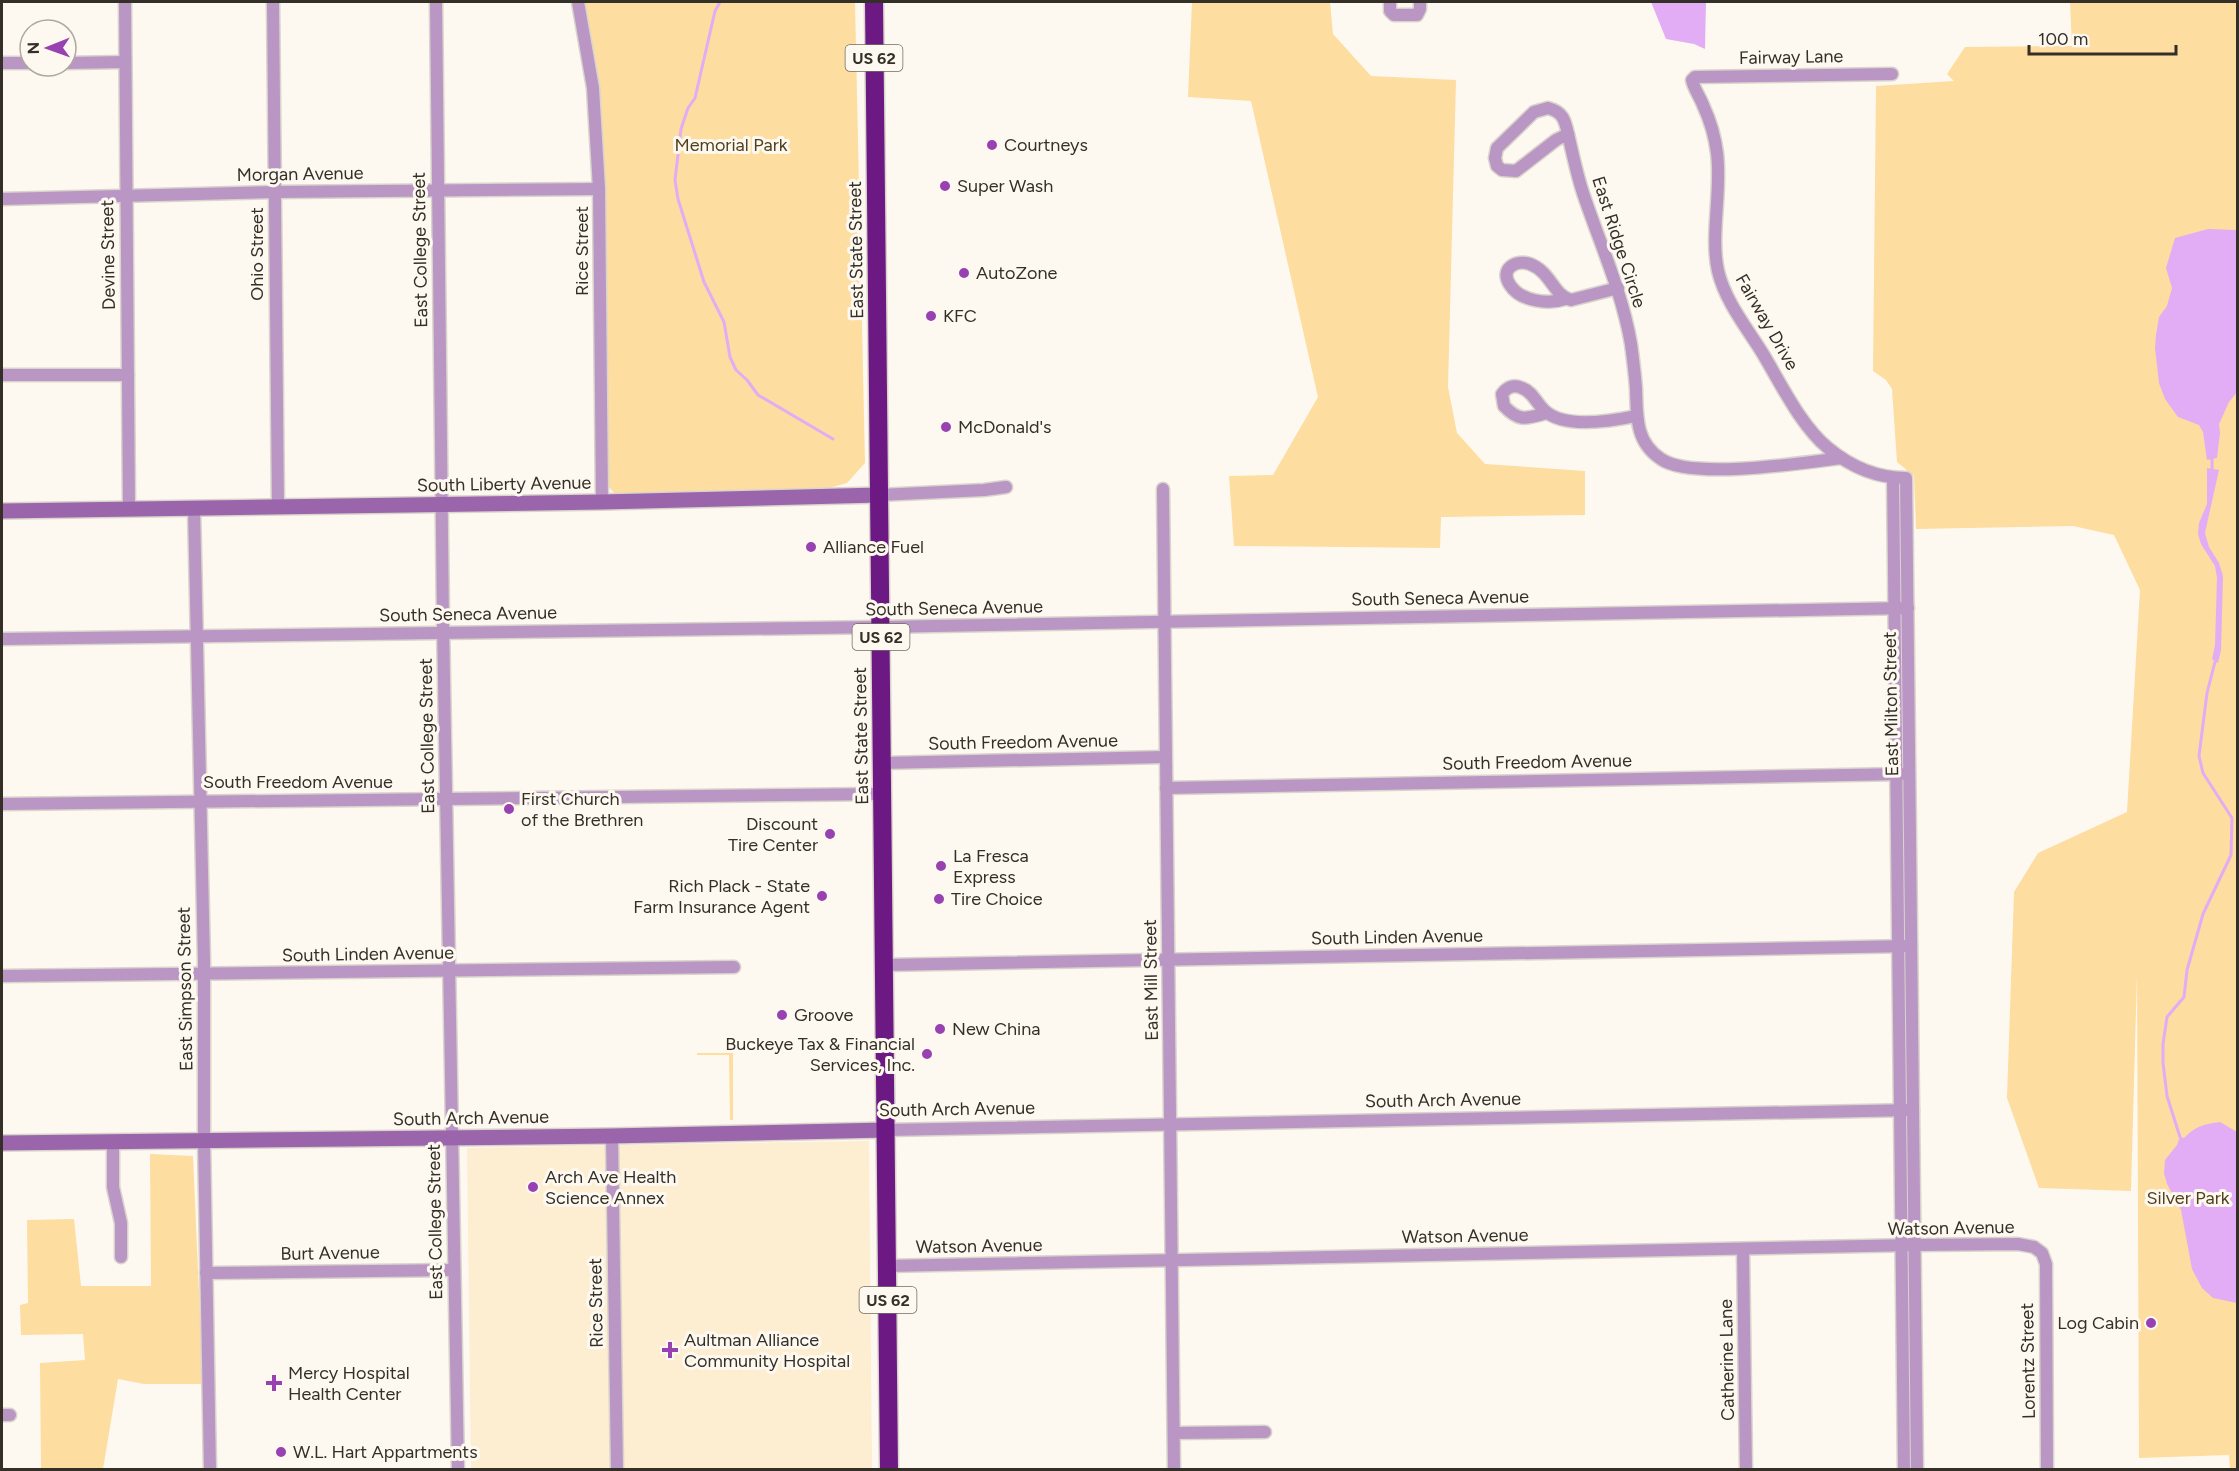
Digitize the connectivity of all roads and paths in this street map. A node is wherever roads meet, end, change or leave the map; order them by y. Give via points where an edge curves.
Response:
1 (125, 2) edge
2 (273, 2) edge
3 (436, 2) edge
4 (578, 2) edge
5 (874, 2) edge
6 (1390, 2) edge
7 (1420, 2) edge
8 (125, 62) junction
9 (2, 63) edge
10 (18, 63) edge
11 (78, 63) edge
12 (1892, 74) dead end
13 (1692, 79) joint
14 (1568, 134) junction
15 (599, 189) junction
16 (437, 191) junction
17 (275, 192) junction
18 (125, 196) junction
19 (2, 199) edge
20 (1618, 288) junction
21 (1565, 299) junction
22 (2, 375) edge
23 (128, 375) junction
24 (1547, 413) dead end
25 (1636, 416) junction
26 (1841, 458) junction
27 (1893, 478) junction
28 (1006, 487) dead end
29 (1163, 489) dead end
30 (879, 495) junction
31 (602, 502) junction
32 (441, 504) junction
33 (278, 507) junction
34 (194, 508) junction
35 (129, 509) junction
36 (2, 511) edge
37 (1894, 546) junction
38 (1907, 546) junction
39 (1894, 608) junction
40 (1908, 608) junction
41 (1164, 621) junction
42 (881, 627) junction
43 (443, 632) junction
44 (196, 635) junction
45 (2, 639) edge
46 (1165, 757) junction
47 (882, 763) junction
48 (1896, 774) junction
49 (1909, 774) junction
50 (1166, 788) junction
51 (882, 794) junction
52 (447, 799) junction
53 (200, 801) junction
54 (2, 804) edge
55 (1910, 862) junction
56 (1897, 863) junction
57 (1898, 946) junction
58 (1911, 946) junction
59 (1168, 960) junction
60 (884, 965) junction
61 (734, 967) dead end
62 (449, 971) junction
63 (204, 974) junction
64 (2, 976) edge
65 (1899, 1039) junction
66 (1912, 1039) junction
67 (1913, 1110) junction
68 (1899, 1111) junction
69 (1171, 1125) junction
70 (886, 1130) junction
71 (612, 1136) junction
72 (451, 1137) junction
73 (204, 1140) junction
74 (113, 1141) junction
75 (2, 1143) edge
76 (1913, 1181) junction
77 (1900, 1182) junction
78 (1914, 1245) junction
79 (1901, 1246) junction
80 (1743, 1249) junction
81 (2042, 1253) joint
82 (121, 1257) dead end
83 (1172, 1260) junction
84 (887, 1266) junction
85 (454, 1270) junction
86 (206, 1273) junction
87 (1902, 1329) junction
88 (1915, 1329) junction
89 (1903, 1407) junction
90 (1916, 1407) junction
91 (1265, 1432) dead end
92 (1174, 1433) junction
93 (210, 1470) edge
94 (458, 1470) edge
95 (617, 1470) edge
96 (890, 1470) edge
97 (1174, 1470) edge
98 (1746, 1470) edge
99 (1904, 1470) edge
100 (1917, 1470) edge
101 (2047, 1470) edge

1 - 8 street, Devine Street
2 - 17 street, Ohio Street
3 - 16 street, East College Street
4 - 15 street, Rice Street via 593,88
5 - 30 highway, East State Street / US 62
6 - 7 street via 1394,15 1417,15
8 - 11 street
8 - 18 street, Devine Street
9 - 10 street
12 - 13 street, Fairway Lane
13 - 26 street, Fairway Drive via 1717,150 1716,255 1725,291 1809,427
14 - 14 street, East Ridge Circle via 1566,121 1558,112 1548,108 1533,112 1497,148 1497,166 1507,172 1516,171
14 - 20 street, East Ridge Circle via 1584,195
15 - 16 street, Morgan Avenue
15 - 31 street, Rice Street
16 - 17 street, Morgan Avenue
16 - 32 street, East College Street
17 - 18 street, Morgan Avenue
17 - 33 street, Ohio Street
18 - 19 street, Morgan Avenue
18 - 23 street, Devine Street
20 - 21 street
20 - 25 street, East Ridge Circle via 1631,346
21 - 21 street via 1540,300 1521,295 1509,284 1507,270 1519,262 1533,265 1545,273
22 - 23 street
23 - 35 street, Devine Street
24 - 25 street via 1594,423
25 - 26 street, East Ridge Circle via 1647,446 1676,466 1761,468
26 - 27 street via 1881,477
27 - 37 street, East Milton Street
27 - 38 street, East Milton Street via 1906,478
28 - 30 street, South Liberty Avenue
29 - 41 street, East Mill Street
30 - 31 street, South Liberty Avenue
30 - 42 highway, East State Street / US 62
31 - 32 street, South Liberty Avenue
32 - 33 street, South Liberty Avenue
32 - 43 street, East College Street
33 - 34 street, South Liberty Avenue
34 - 35 street, South Liberty Avenue
34 - 44 street, East Simpson Street
35 - 36 street, South Liberty Avenue
37 - 38 street
37 - 39 street, East Milton Street
38 - 40 street, East Milton Street
39 - 40 street, South Seneca Avenue
39 - 41 street, South Seneca Avenue
39 - 48 street, East Milton Street
40 - 49 street, East Milton Street
41 - 42 street, South Seneca Avenue
41 - 46 street, East Mill Street
42 - 43 street, South Seneca Avenue
42 - 47 highway, East State Street / US 62
43 - 44 street, South Seneca Avenue
43 - 52 street, East College Street
44 - 45 street, South Seneca Avenue
44 - 53 street, East Simpson Street
46 - 47 street, South Freedom Avenue
46 - 50 street, East Mill Street
47 - 51 highway, East State Street / US 62
48 - 49 street, South Freedom Avenue
48 - 50 street, South Freedom Avenue
48 - 56 street, East Milton Street
49 - 55 street, East Milton Street
50 - 59 street, East Mill Street
51 - 52 street, South Freedom Avenue
51 - 60 highway, East State Street / US 62
52 - 53 street, South Freedom Avenue
52 - 62 street, East College Street
53 - 54 street, South Freedom Avenue
53 - 63 street, East Simpson Street
55 - 56 street
55 - 58 street, East Milton Street
56 - 57 street, East Milton Street
57 - 58 street, South Linden Avenue
57 - 59 street, South Linden Avenue
57 - 65 street, East Milton Street
58 - 66 street, East Milton Street
59 - 60 street, South Linden Avenue
59 - 69 street, East Mill Street
60 - 70 highway, East State Street / US 62
61 - 62 street, South Linden Avenue
62 - 63 street, South Linden Avenue
62 - 72 street, East College Street
63 - 64 street, South Linden Avenue
63 - 73 street, East Simpson Street
65 - 66 street
65 - 68 street, East Milton Street
66 - 67 street, East Milton Street
67 - 68 street, South Arch Avenue
67 - 76 street, East Milton Street
68 - 69 street, South Arch Avenue
68 - 77 street, East Milton Street
69 - 70 street, South Arch Avenue
69 - 83 street, East Mill Street
70 - 71 street, South Arch Avenue
70 - 84 highway, East State Street / US 62
71 - 72 street, South Arch Avenue
71 - 95 street, Rice Street
72 - 73 street, South Arch Avenue
72 - 85 street, East College Street
73 - 74 street, South Arch Avenue
73 - 86 street, East Simpson Street
74 - 75 street, South Arch Avenue
74 - 82 street via 113,1187 121,1222
76 - 77 street
76 - 78 street, East Milton Street
77 - 79 street, East Milton Street
78 - 79 street, Watson Avenue
78 - 81 street, Watson Avenue via 2018,1244
78 - 88 street, East Milton Street
79 - 80 street, Watson Avenue
79 - 87 street, East Milton Street
80 - 83 street, Watson Avenue
80 - 98 street, Catherine Lane
81 - 101 street, Lorentz Street via 2046,1264
83 - 84 street, Watson Avenue
83 - 92 street, East Mill Street
84 - 96 highway, East State Street / US 62
85 - 86 street, Burt Avenue
85 - 94 street, East College Street
86 - 93 street, East Simpson Street
87 - 88 street
87 - 89 street, East Milton Street
88 - 90 street, East Milton Street
89 - 90 street
89 - 99 street, East Milton Street
90 - 100 street, East Milton Street
91 - 92 street
92 - 97 street, East Mill Street

